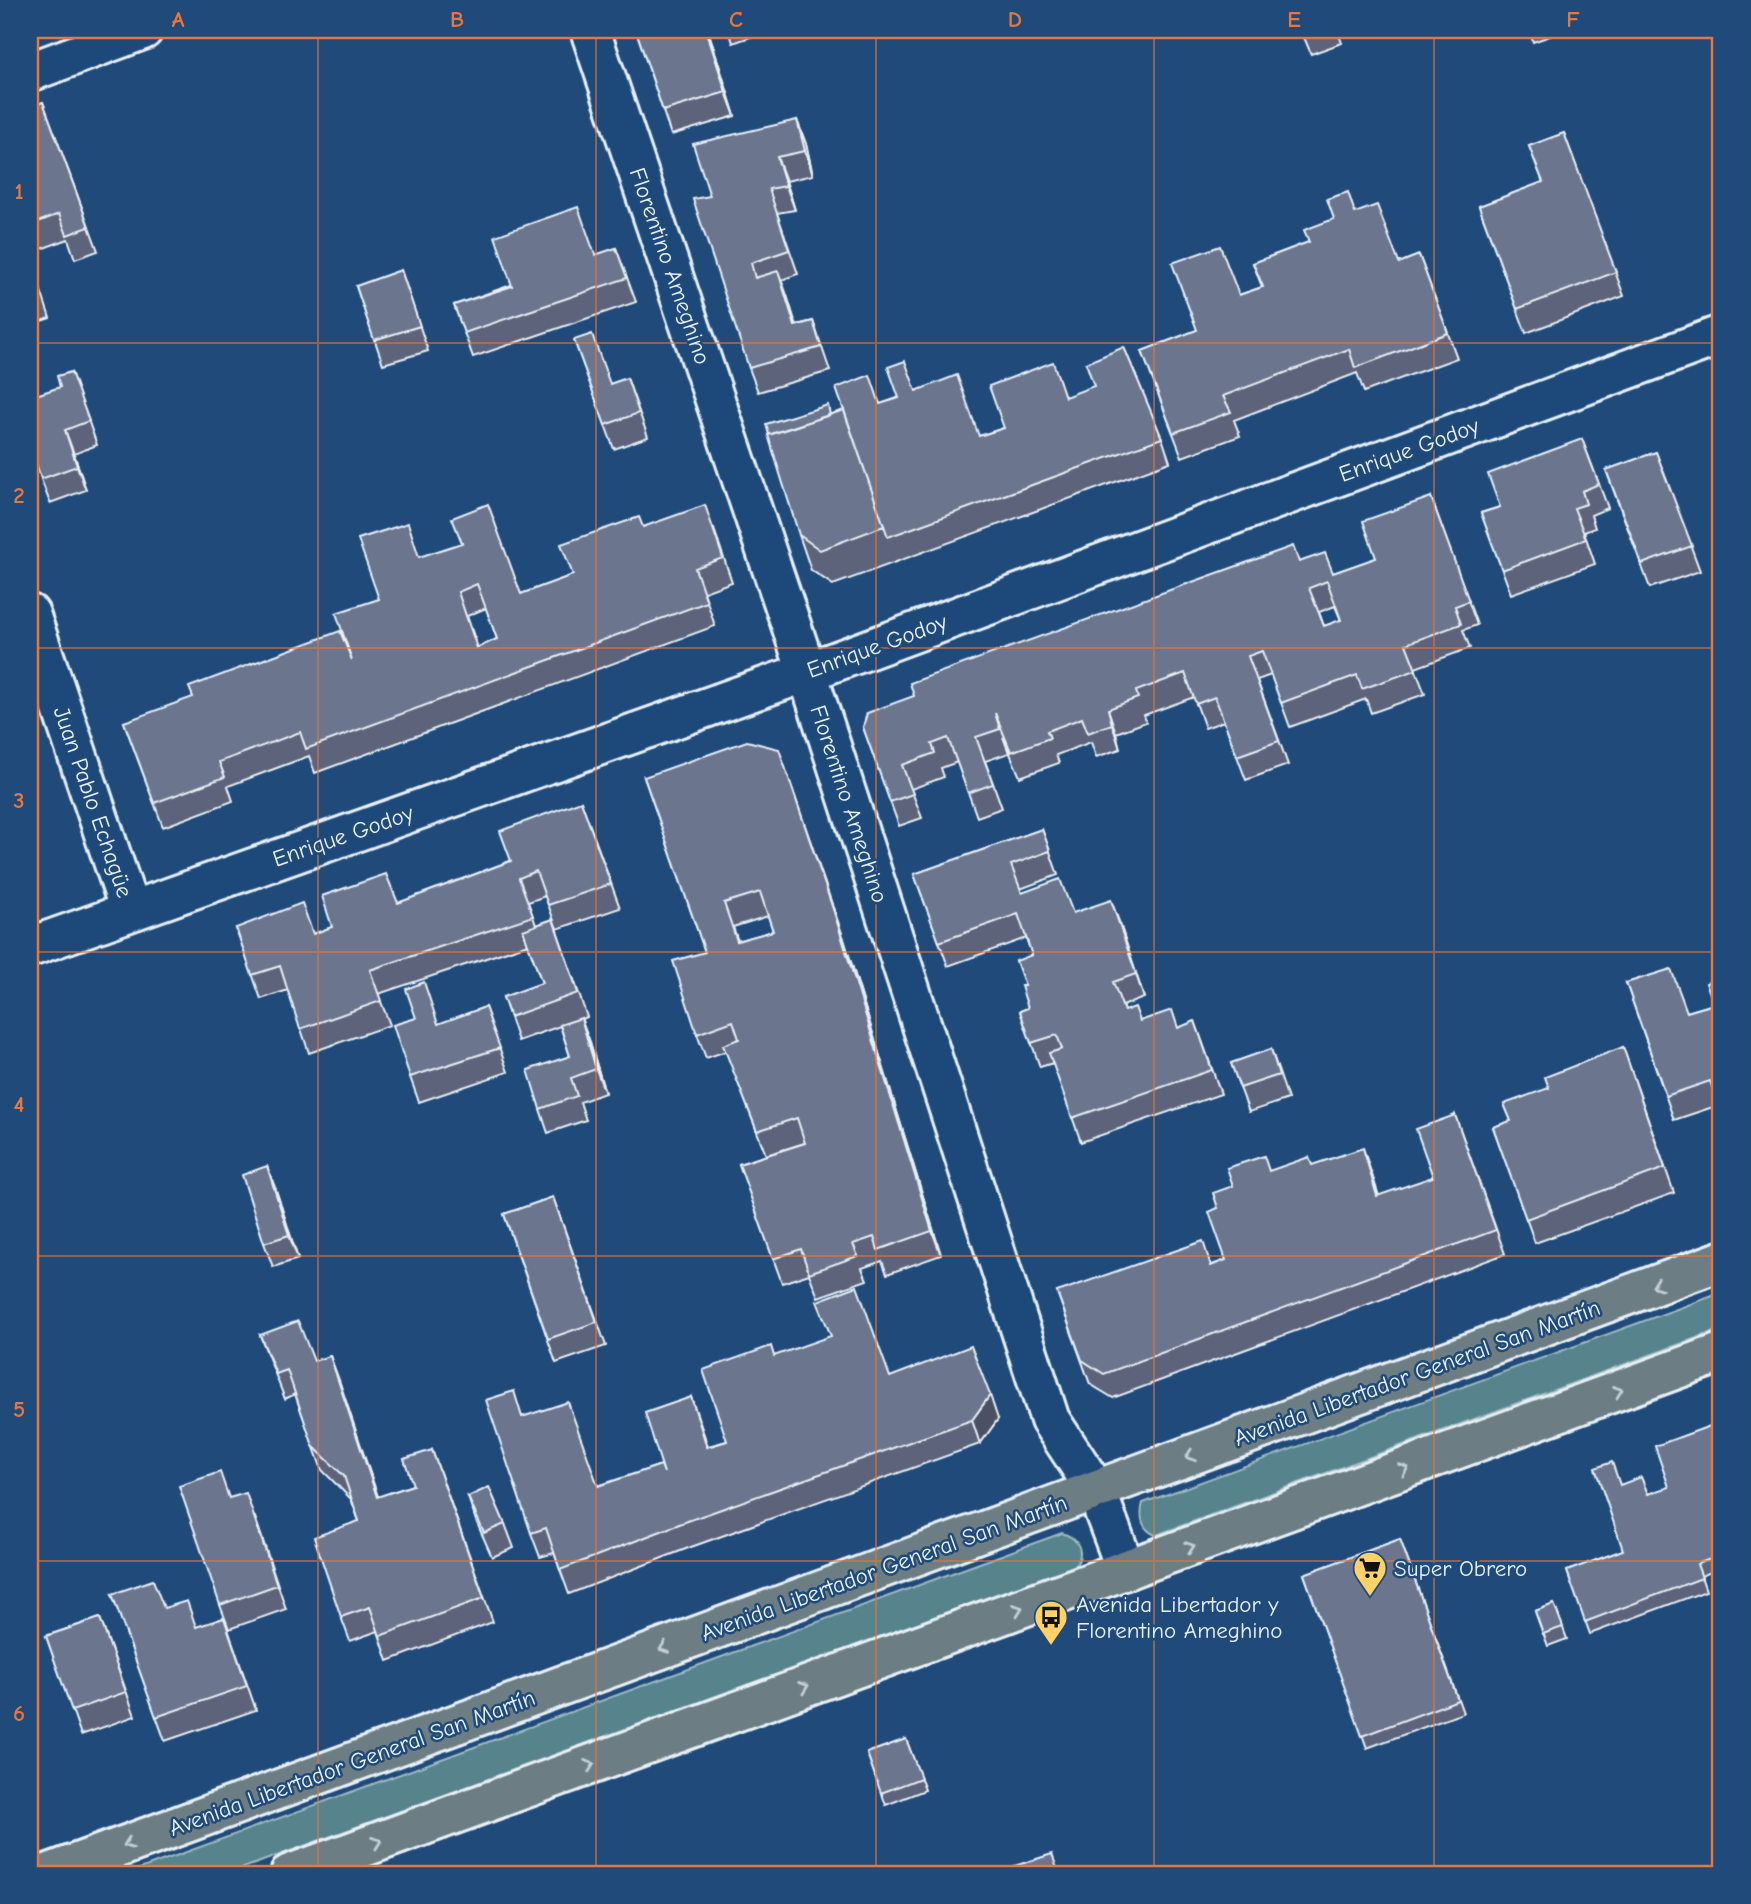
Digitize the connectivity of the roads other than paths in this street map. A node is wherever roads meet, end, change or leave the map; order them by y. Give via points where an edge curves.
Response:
1 (143, 30) edge
2 (590, 30) edge
3 (30, 72) edge
4 (1721, 335) edge
5 (30, 614) edge
6 (807, 672) junction
7 (130, 911) junction
8 (30, 947) edge
9 (1721, 1261) edge
10 (1721, 1353) edge
11 (1096, 1490) junction
12 (1126, 1570) junction
13 (47, 1874) edge
14 (289, 1874) edge

1 - 3 street
2 - 6 street, Florentino Ameghino
4 - 6 street, Enrique Godoy
5 - 7 street, Juan Pablo Echagüe
6 - 7 street, Enrique Godoy
6 - 11 street, Florentino Ameghino via 1050,1420
7 - 8 street, Enrique Godoy
9 -> 11 main road, Avenida Libertador General San Martín
12 -> 10 main road
11 - 12 street, Florentino Ameghino
11 -> 13 main road, Avenida Libertador General San Martín
14 -> 12 main road

